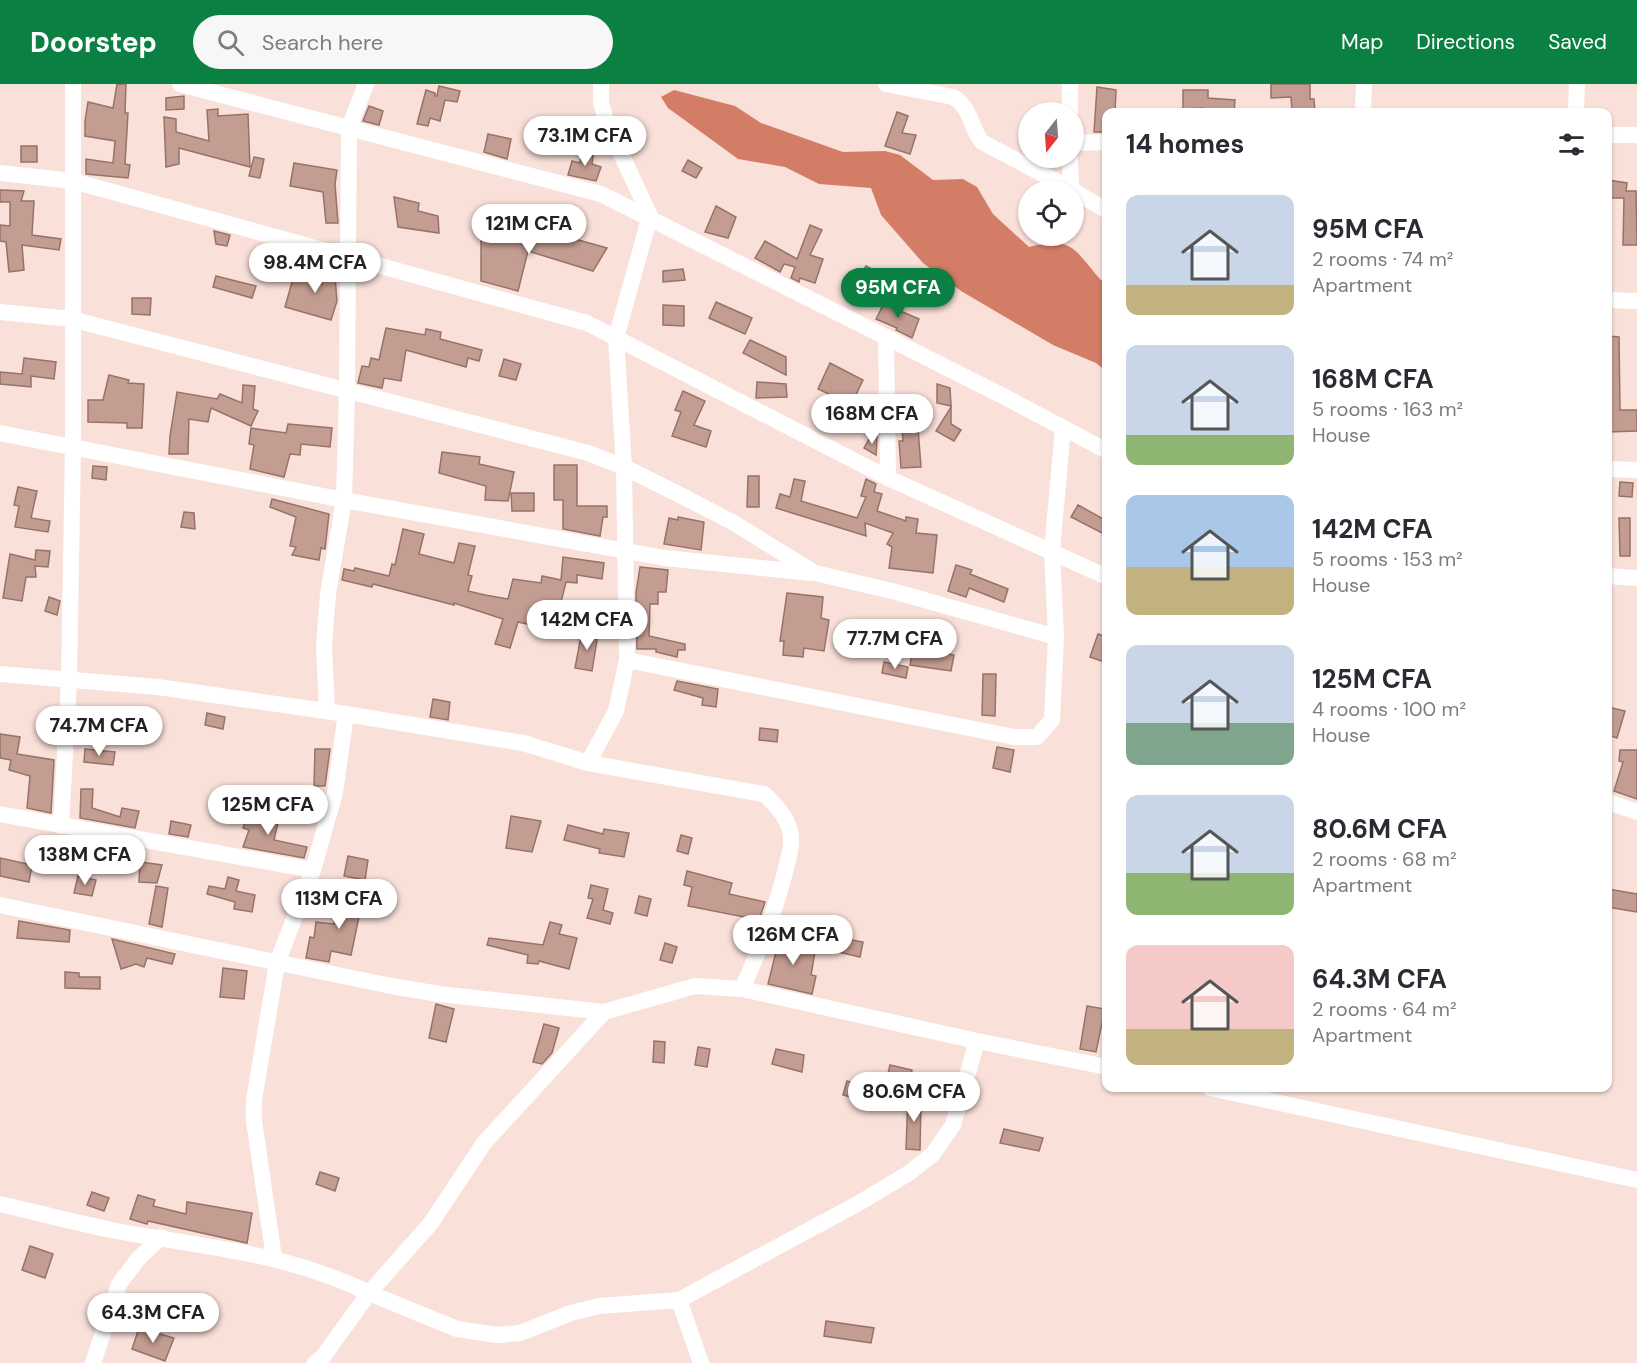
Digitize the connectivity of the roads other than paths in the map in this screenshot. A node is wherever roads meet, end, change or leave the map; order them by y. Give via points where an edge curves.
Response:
1 (73, 84) edge
2 (180, 84) edge
3 (366, 84) edge
4 (601, 84) edge
5 (886, 84) edge
6 (1070, 84) edge
7 (1364, 84) edge
8 (1577, 84) edge
9 (1070, 102) edge
10 (1363, 108) edge
11 (1576, 108) edge
12 (349, 128) junction
13 (1612, 135) edge
14 (1637, 135) edge
15 (1102, 142) edge
16 (1084, 143) edge
17 (0, 173) edge
18 (1054, 180) edge
19 (73, 181) junction
20 (1084, 197) edge
21 (1102, 208) edge
22 (650, 216) junction
23 (348, 258) junction
24 (1612, 300) edge
25 (1637, 301) edge
26 (0, 312) edge
27 (72, 319) junction
28 (886, 337) junction
29 (616, 338) junction
30 (347, 391) junction
31 (1063, 428) junction
32 (0, 433) edge
33 (73, 447) junction
34 (1102, 448) edge
35 (624, 467) junction
36 (1612, 470) edge
37 (1637, 470) edge
38 (888, 478) junction
39 (344, 500) junction
40 (624, 551) junction
41 (1052, 551) junction
42 (815, 573) junction
43 (1102, 575) edge
44 (1612, 576) edge
45 (1637, 578) edge
46 (1056, 637) junction
47 (627, 660) junction
48 (0, 674) edge
49 (69, 680) junction
50 (327, 711) junction
51 (346, 714) junction
52 (588, 763) junction
53 (1612, 803) edge
54 (1637, 812) edge
55 (0, 814) edge
56 (61, 826) junction
57 (313, 870) junction
58 (0, 905) edge
59 (278, 963) junction
60 (742, 989) junction
61 (604, 1012) junction
62 (977, 1041) junction
63 (1102, 1066) edge
64 (1229, 1092) edge
65 (1637, 1180) edge
66 (0, 1204) edge
67 (161, 1238) junction
68 (274, 1258) junction
69 (369, 1293) junction
70 (679, 1300) junction
71 (93, 1363) edge
72 (315, 1363) edge
73 (701, 1363) edge

1 - 19 street
2 - 12 street
3 - 12 street
4 - 22 street via 607,124
5 - 18 street via 963,102 982,142
6 - 9 street
7 - 10 street
8 - 11 street
12 - 22 street via 601,194
12 - 23 street
13 - 14 street
15 - 16 street
17 - 19 street
19 - 23 street
19 - 27 street
20 - 21 street
22 - 28 street
22 - 29 street
23 - 29 street via 587,323
23 - 30 street
24 - 25 street
26 - 27 street
27 - 30 street
27 - 33 street
28 - 31 street
28 - 38 street
29 - 35 street
29 - 38 street
30 - 35 street via 588,453
30 - 39 street
31 - 34 street
31 - 41 street
32 - 33 street
33 - 39 street
33 - 49 street
35 - 40 street
35 - 42 street via 734,523
36 - 37 street
38 - 41 street
39 - 40 street
39 - 50 street via 328,594 324,646
40 - 42 street
40 - 47 street
41 - 43 street
41 - 46 street
42 - 46 street via 896,591
44 - 45 street
46 - 47 street via 1052,720 1037,737 1014,737
47 - 52 street via 616,711
48 - 49 street
49 - 50 street via 158,687
49 - 56 street
50 - 51 street
51 - 52 street via 523,743
51 - 57 street via 335,793
52 - 60 street via 764,794 776,804 790,831 791,845 776,909
53 - 54 street
55 - 56 street
56 - 57 street
57 - 59 street
58 - 59 street
59 - 61 street via 439,994
59 - 68 street via 254,1100
60 - 61 street via 695,986
60 - 62 street
61 - 69 street via 484,1143 431,1223
62 - 63 street
62 - 70 street via 953,1125 933,1154 859,1203
64 - 65 street
66 - 67 street
67 - 68 street
67 - 71 street via 119,1284
68 - 69 street via 335,1276
69 - 70 street via 457,1329 496,1335 520,1332 599,1306
69 - 72 street
70 - 73 street

